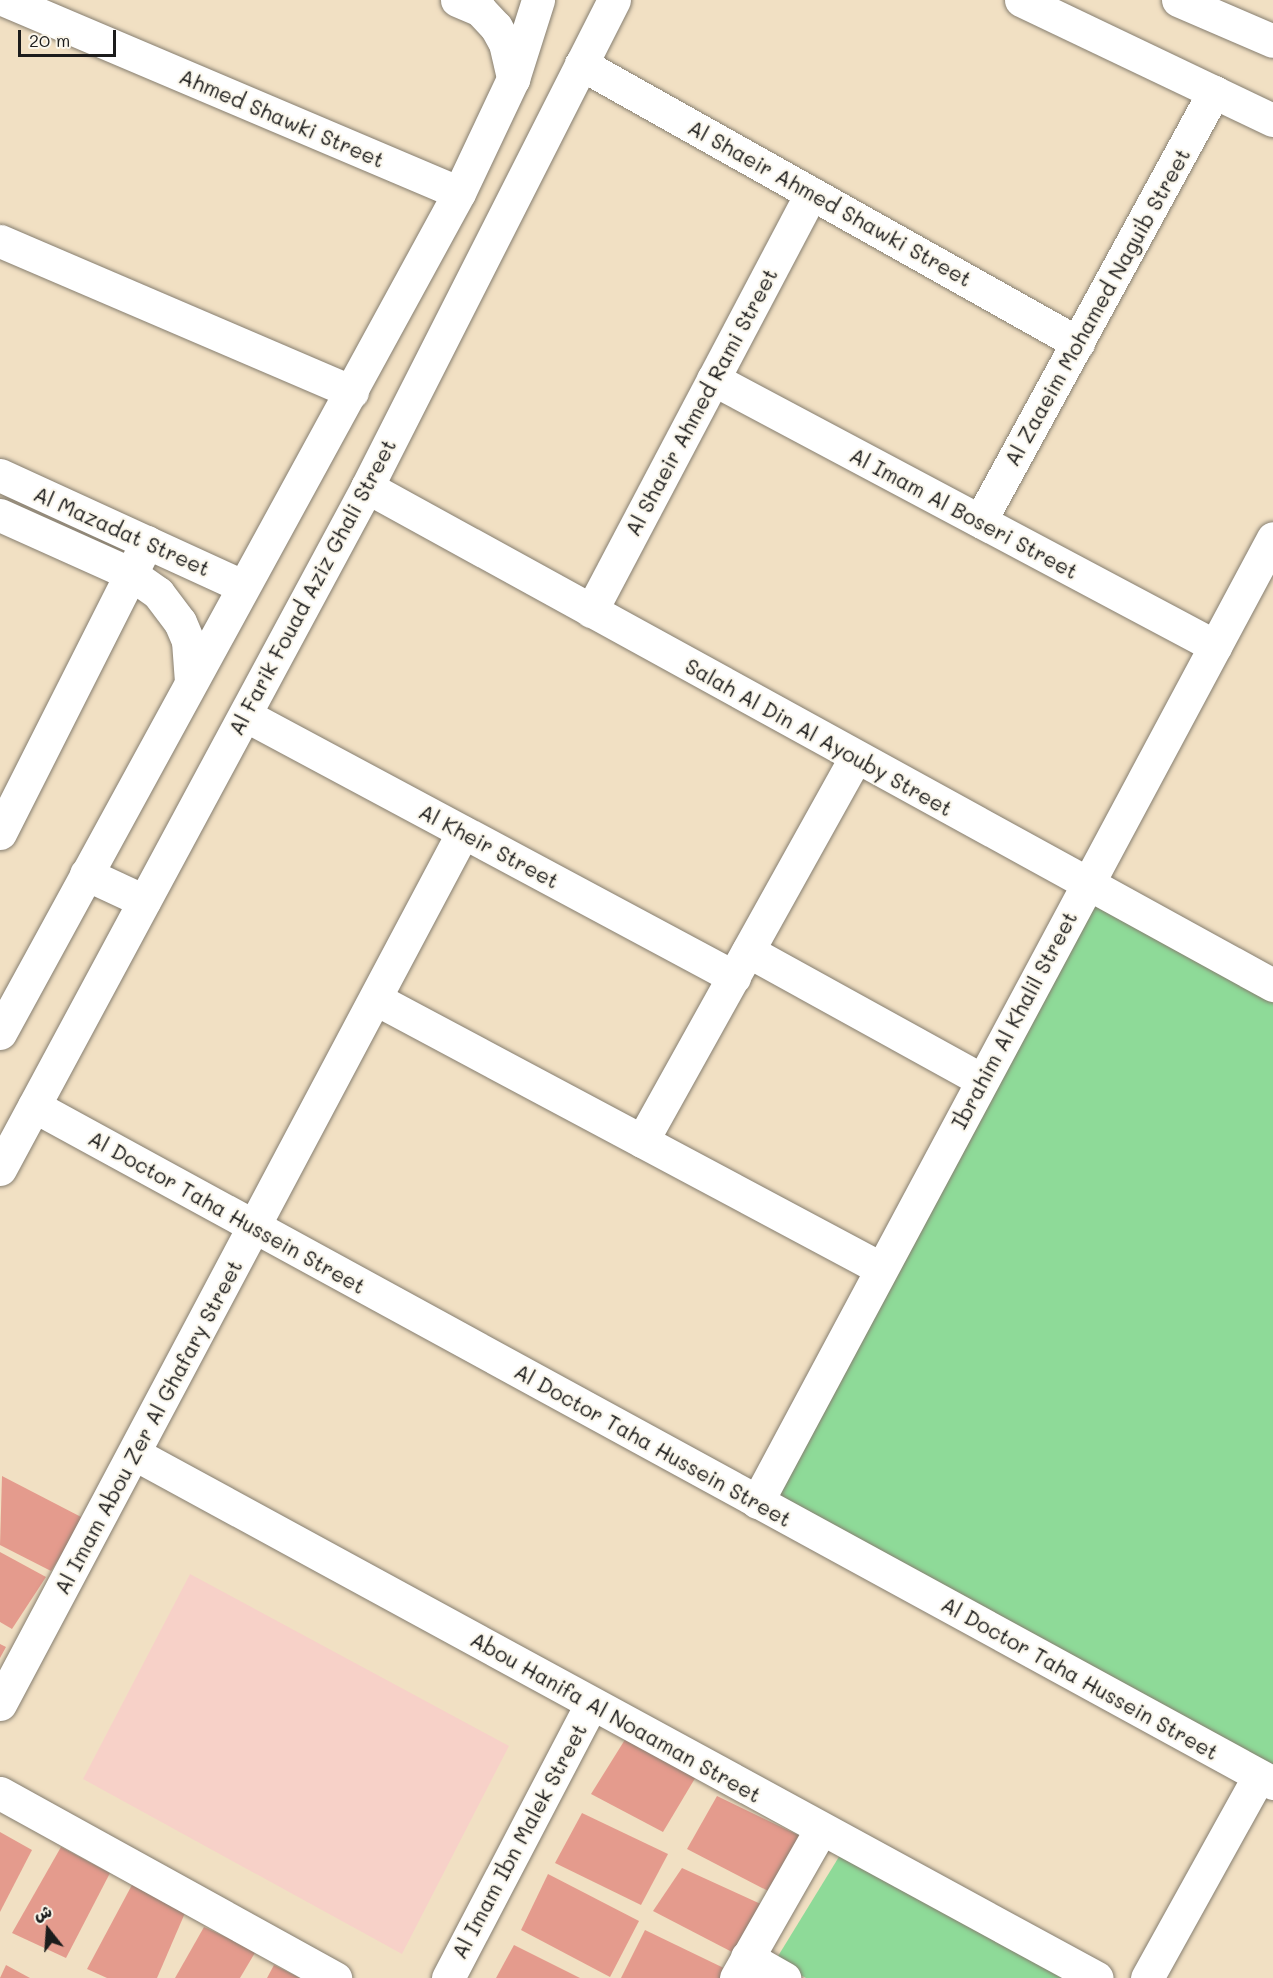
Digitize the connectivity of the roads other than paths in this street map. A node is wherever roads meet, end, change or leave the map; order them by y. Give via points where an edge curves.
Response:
1 (5, 0) edge
2 (457, 0) edge
3 (538, 0) edge
4 (614, 0) edge
5 (1021, 0) edge
6 (1178, 0) edge
7 (1273, 41) edge
8 (581, 64) junction
9 (513, 79) junction
10 (1214, 92) junction
11 (1273, 120) edge
12 (459, 193) junction
13 (811, 193) junction
14 (0, 241) edge
15 (1078, 343) junction
16 (713, 379) junction
17 (352, 392) junction
18 (0, 475) edge
19 (367, 488) junction
20 (0, 515) edge
21 (980, 521) junction
22 (1273, 538) edge
23 (147, 542) junction
24 (130, 574) junction
25 (243, 586) junction
26 (591, 611) junction
27 (1215, 646) junction
28 (191, 682) junction
29 (245, 715) junction
30 (855, 758) junction
31 (463, 832) junction
32 (0, 833) edge
33 (87, 874) junction
34 (1088, 884) junction
35 (144, 902) junction
36 (741, 964) junction
37 (1273, 985) edge
38 (376, 999) junction
39 (0, 1033) edge
40 (982, 1080) junction
41 (34, 1106) junction
42 (642, 1141) junction
43 (0, 1169) edge
44 (255, 1228) junction
45 (880, 1268) junction
46 (135, 1454) junction
47 (757, 1502) junction
48 (0, 1704) edge
49 (591, 1704) junction
50 (1266, 1780) edge
51 (0, 1793) edge
52 (821, 1829) junction
53 (742, 1968) edge
54 (335, 1978) edge
55 (448, 1978) edge
56 (784, 1978) edge
57 (1097, 1978) edge
58 (1147, 1978) edge

1 - 12 street, Ahmed Shawki Street
2 - 9 street via 480,10 496,27 505,43
3 - 9 street
4 - 8 street, Al Farik Fouad Aziz Ghali Street
5 - 10 street
6 - 7 street
8 - 13 street, Al Shaeir Ahmed Shawki Street
8 - 19 street, Al Farik Fouad Aziz Ghali Street
9 - 12 street
10 - 11 street
10 - 15 street, Al Zaaeim Mohamed Naguib Street
12 - 17 street
13 - 15 street, Al Shaeir Ahmed Shawki Street
13 - 16 street, Al Shaeir Ahmed Rami Street
14 - 17 street
15 - 21 street, Al Zaaeim Mohamed Naguib Street
16 - 21 street, Al Imam Al Boseri Street
16 - 26 street, Al Shaeir Ahmed Rami Street
17 - 25 street
18 - 23 street, Al Mazadat Street
19 - 26 street, Salah Al Din Al Ayouby Street
19 - 29 street, Al Farik Fouad Aziz Ghali Street
20 - 24 street, Al Mazadat Street
21 - 27 street, Al Imam Al Boseri Street
22 - 27 street, Ibrahim Al Khalil Street
23 - 24 street
23 - 25 street, Al Mazadat Street
24 - 28 street, Al Mazadat Street via 158,593 180,622 188,641
24 - 32 street
25 - 28 street
26 - 30 street, Salah Al Din Al Ayouby Street
27 - 34 street, Ibrahim Al Khalil Street
28 - 33 street
29 - 31 street, Al Kheir Street
29 - 35 street, Al Farik Fouad Aziz Ghali Street
30 - 34 street, Salah Al Din Al Ayouby Street
30 - 36 street
31 - 36 street, Al Kheir Street
31 - 38 street, Al Imam Abou Zer Al Ghafary Street
33 - 35 street
33 - 39 street
34 - 37 street, Salah Al Din Al Ayouby Street
34 - 40 street, Ibrahim Al Khalil Street
35 - 41 street, Al Farik Fouad Aziz Ghali Street
36 - 40 street, Al Kheir Street
36 - 42 street
38 - 42 street
38 - 44 street, Al Imam Abou Zer Al Ghafary Street
40 - 45 street, Ibrahim Al Khalil Street
41 - 43 street, Al Farik Fouad Aziz Ghali Street
41 - 44 street, Al Doctor Taha Hussein Street
42 - 45 street
44 - 46 street, Al Imam Abou Zer Al Ghafary Street
44 - 47 street, Al Doctor Taha Hussein Street
45 - 47 street, Ibrahim Al Khalil Street
46 - 48 street, Al Imam Abou Zer Al Ghafary Street
46 - 49 street, Abou Hanifa Al Noaaman Street
47 - 50 street, Al Doctor Taha Hussein Street
49 - 52 street, Abou Hanifa Al Noaaman Street
49 - 55 street, Al Imam Ibn Malek Street
50 - 58 street
51 - 54 street
52 - 53 street
52 - 57 street, Abou Hanifa Al Noaaman Street
53 - 56 street

